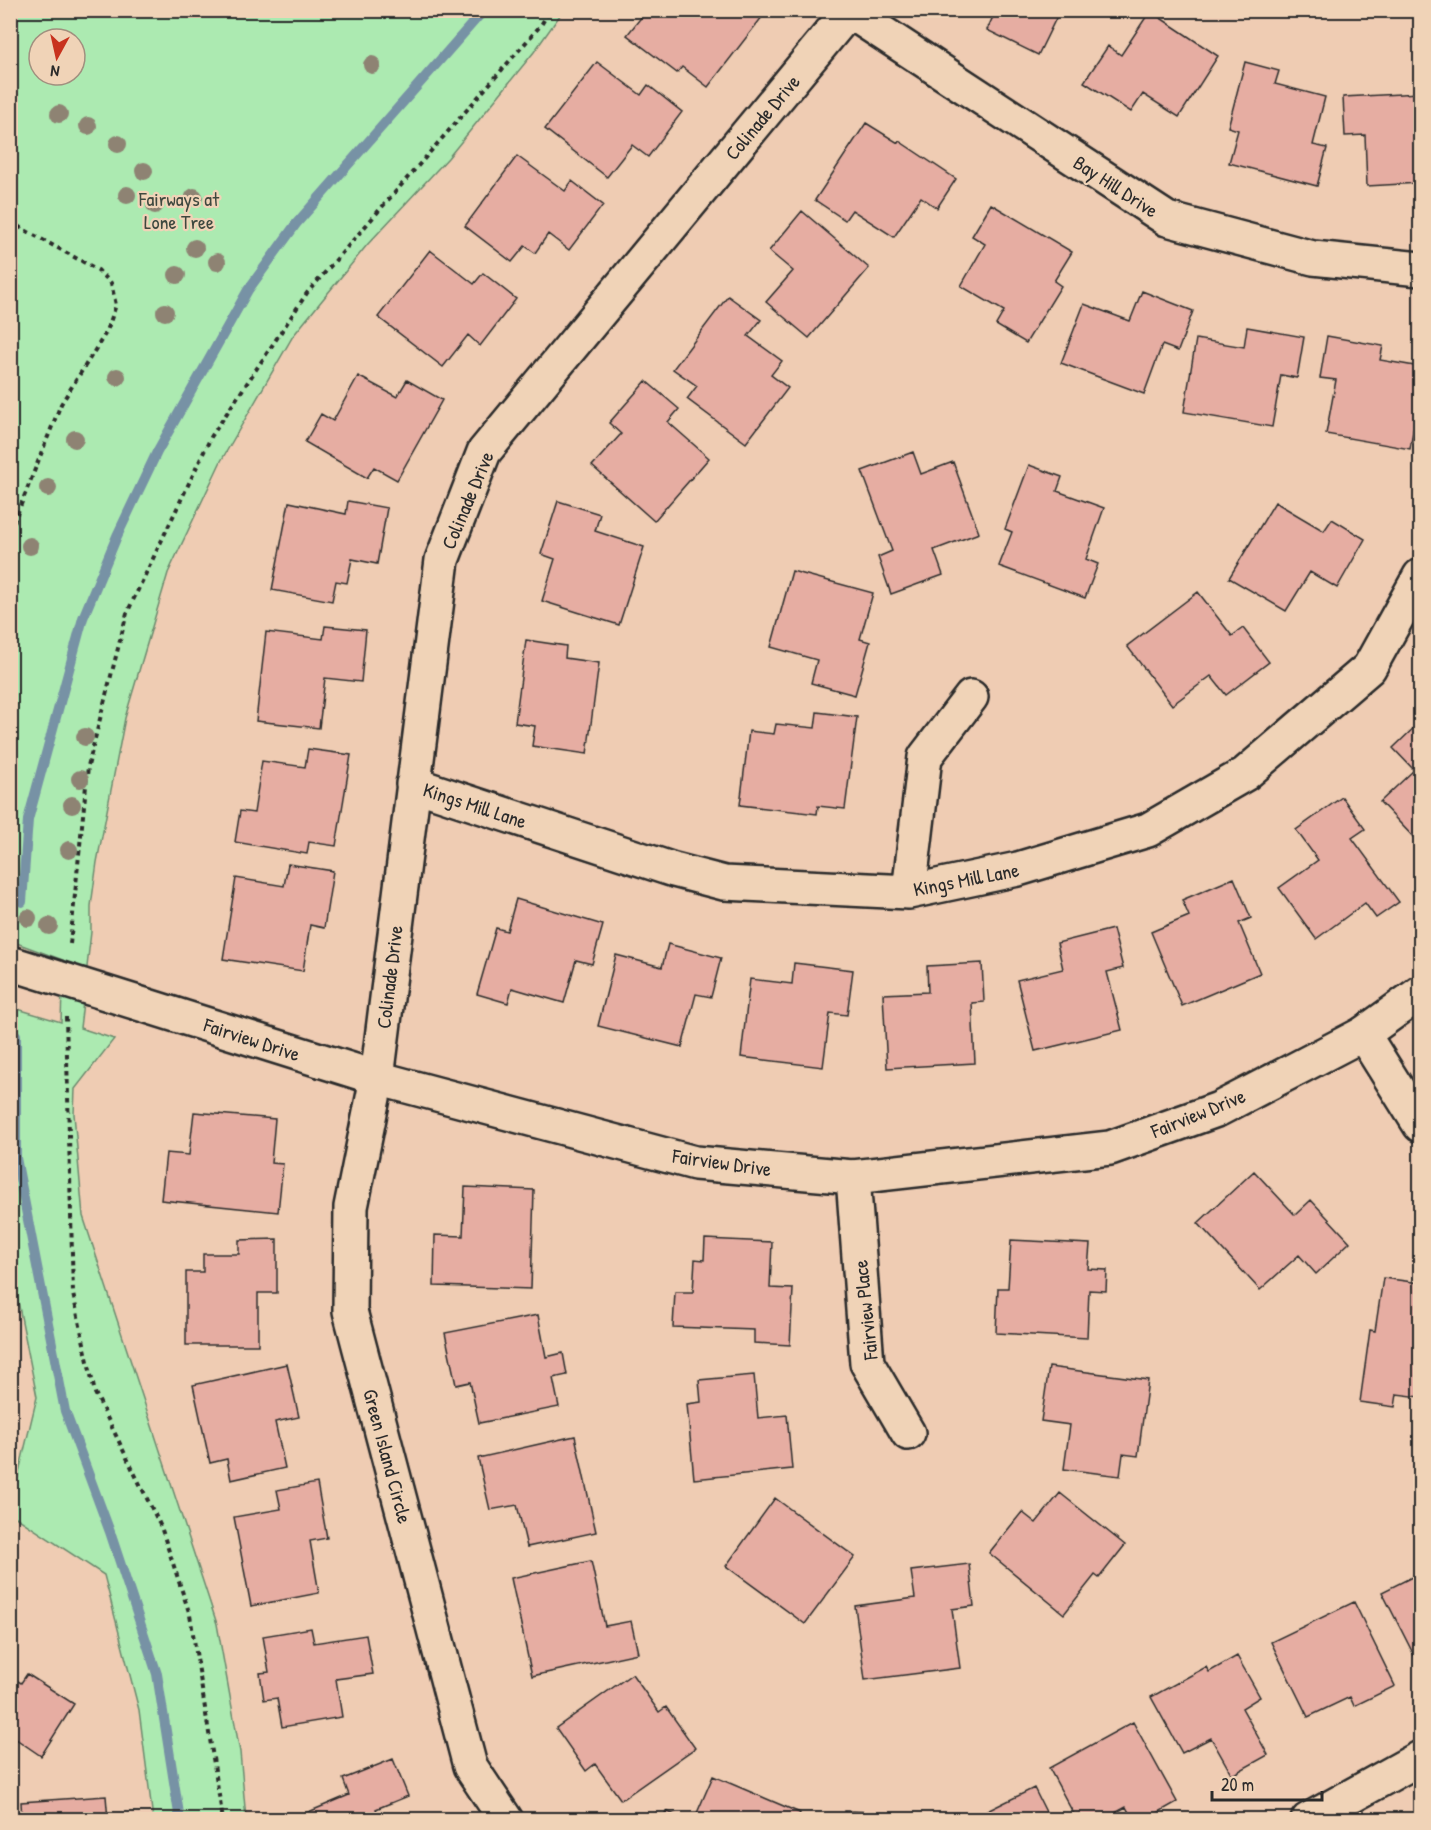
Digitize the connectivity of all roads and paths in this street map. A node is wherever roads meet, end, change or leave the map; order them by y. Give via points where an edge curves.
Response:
1 (550, 10) edge
2 (849, 10) edge
3 (10, 222) edge
4 (1420, 269) edge
5 (10, 532) edge
6 (1420, 576) edge
7 (971, 697) dead end
8 (413, 784) junction
9 (909, 892) junction
10 (10, 963) edge
11 (66, 980) junction
12 (1420, 993) edge
13 (1363, 1034) junction
14 (377, 1078) junction
15 (1420, 1125) edge
16 (853, 1177) junction
17 (908, 1433) dead end
18 (1420, 1758) edge
19 (224, 1820) edge
20 (506, 1820) edge
21 (1308, 1820) edge

1 - 11 path via 307,293 211,437 127,614 88,766
2 - 4 street, Bay Hill Drive via 1167,219 1313,258
2 - 8 street, Colinade Drive via 484,452 442,560
3 - 5 path via 98,270 111,283 116,305 107,331 61,404
6 - 9 street, Kings Mill Lane via 1369,668 1245,774 1148,830 1018,869
7 - 9 street via 925,757
8 - 9 street, Kings Mill Lane via 724,884
8 - 14 street, Colinade Drive
10 - 11 street, Fairview Drive
11 - 14 street, Fairview Drive
11 - 19 path via 73,1294 95,1393 161,1527 190,1615
12 - 13 street, Fairview Drive
13 - 15 street
13 - 16 street, Fairview Drive via 1219,1109 1110,1148
14 - 16 street, Fairview Drive via 694,1163
14 - 20 street, Green Island Circle via 351,1206 350,1311 470,1767
16 - 17 street, Fairview Place via 867,1363
18 - 21 street

